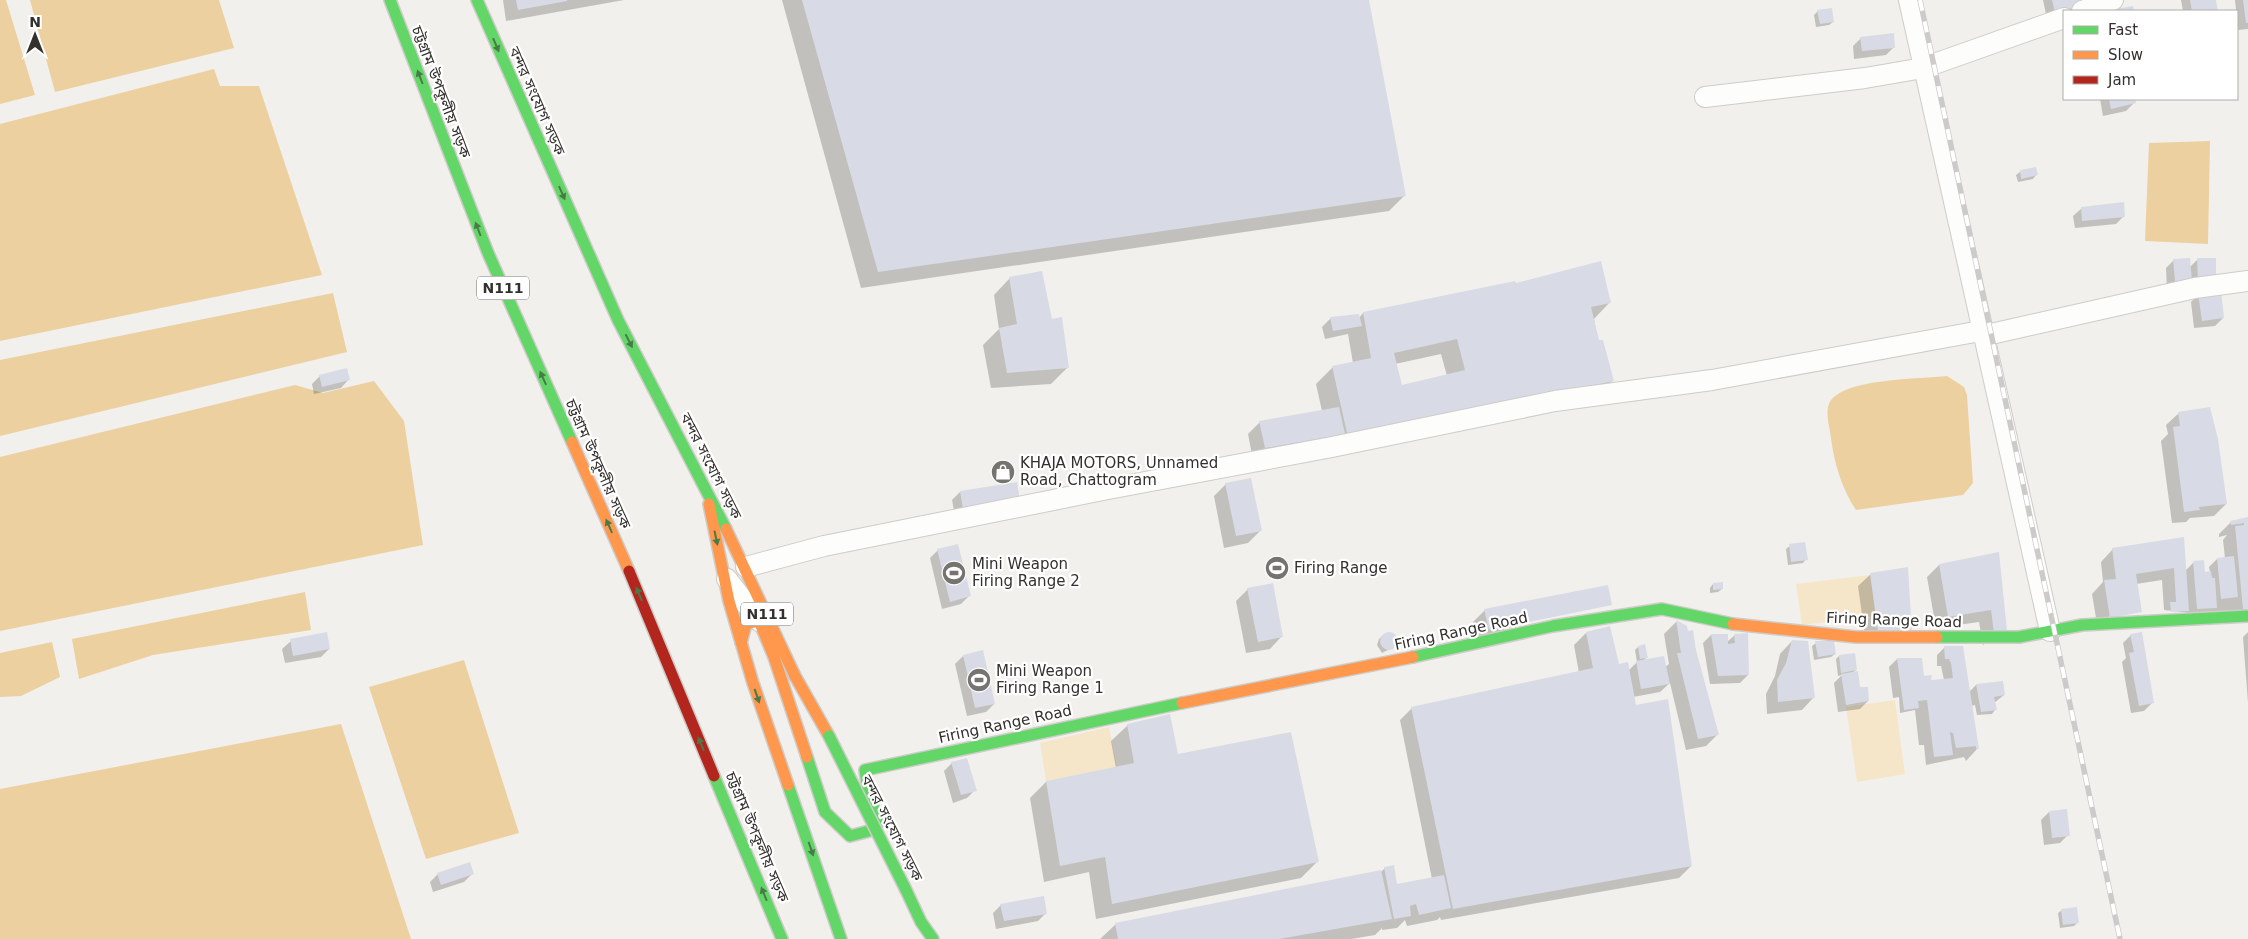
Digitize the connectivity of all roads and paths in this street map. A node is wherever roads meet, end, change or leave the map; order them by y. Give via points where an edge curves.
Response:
1 (390, 0) edge
2 (477, 0) edge
3 (1909, 0) edge
4 (2113, 0) edge
5 (2085, 10) edge
6 (2063, 18) edge
7 (1923, 68) junction
8 (1705, 97) dead end
9 (2248, 281) edge
10 (1982, 333) junction
11 (706, 491) junction
12 (746, 567) junction
13 (724, 575) junction
14 (2248, 616) edge
15 (759, 622) junction
16 (2050, 632) junction
17 (741, 643) junction
18 (782, 939) edge
19 (841, 939) edge
20 (933, 939) edge

18 -> 1 main road, চট্টগ্রাম উপকূলীয় সড়ক / N111 via 629,571 488,253
2 -> 11 main road, বন্দর সংযোগ সড়ক / N111 via 618,320
3 - 7 street
4 - 5 street
6 - 7 street
7 - 8 street
7 - 10 street
9 - 10 street via 2195,288 2035,325
10 - 12 street via 1712,380 1555,401 824,546
10 - 16 street
11 - 12 main road, বন্দর সংযোগ সড়ক / N111
11 -> 13 main road
12 - 20 main road, বন্দর সংযোগ সড়ক / N111, bridge via 795,676 829,736 921,922
13 - 15 street
13 - 17 main road
14 - 16 main road, Firing Range Road via 2082,625
15 - 16 main road, Firing Range Road via 774,657 825,812 850,836 869,831 879,822 869,796 865,770 1553,626 1662,609 1732,624 1856,637 2019,637
15 - 17 main road via 746,624
17 -> 19 main road

